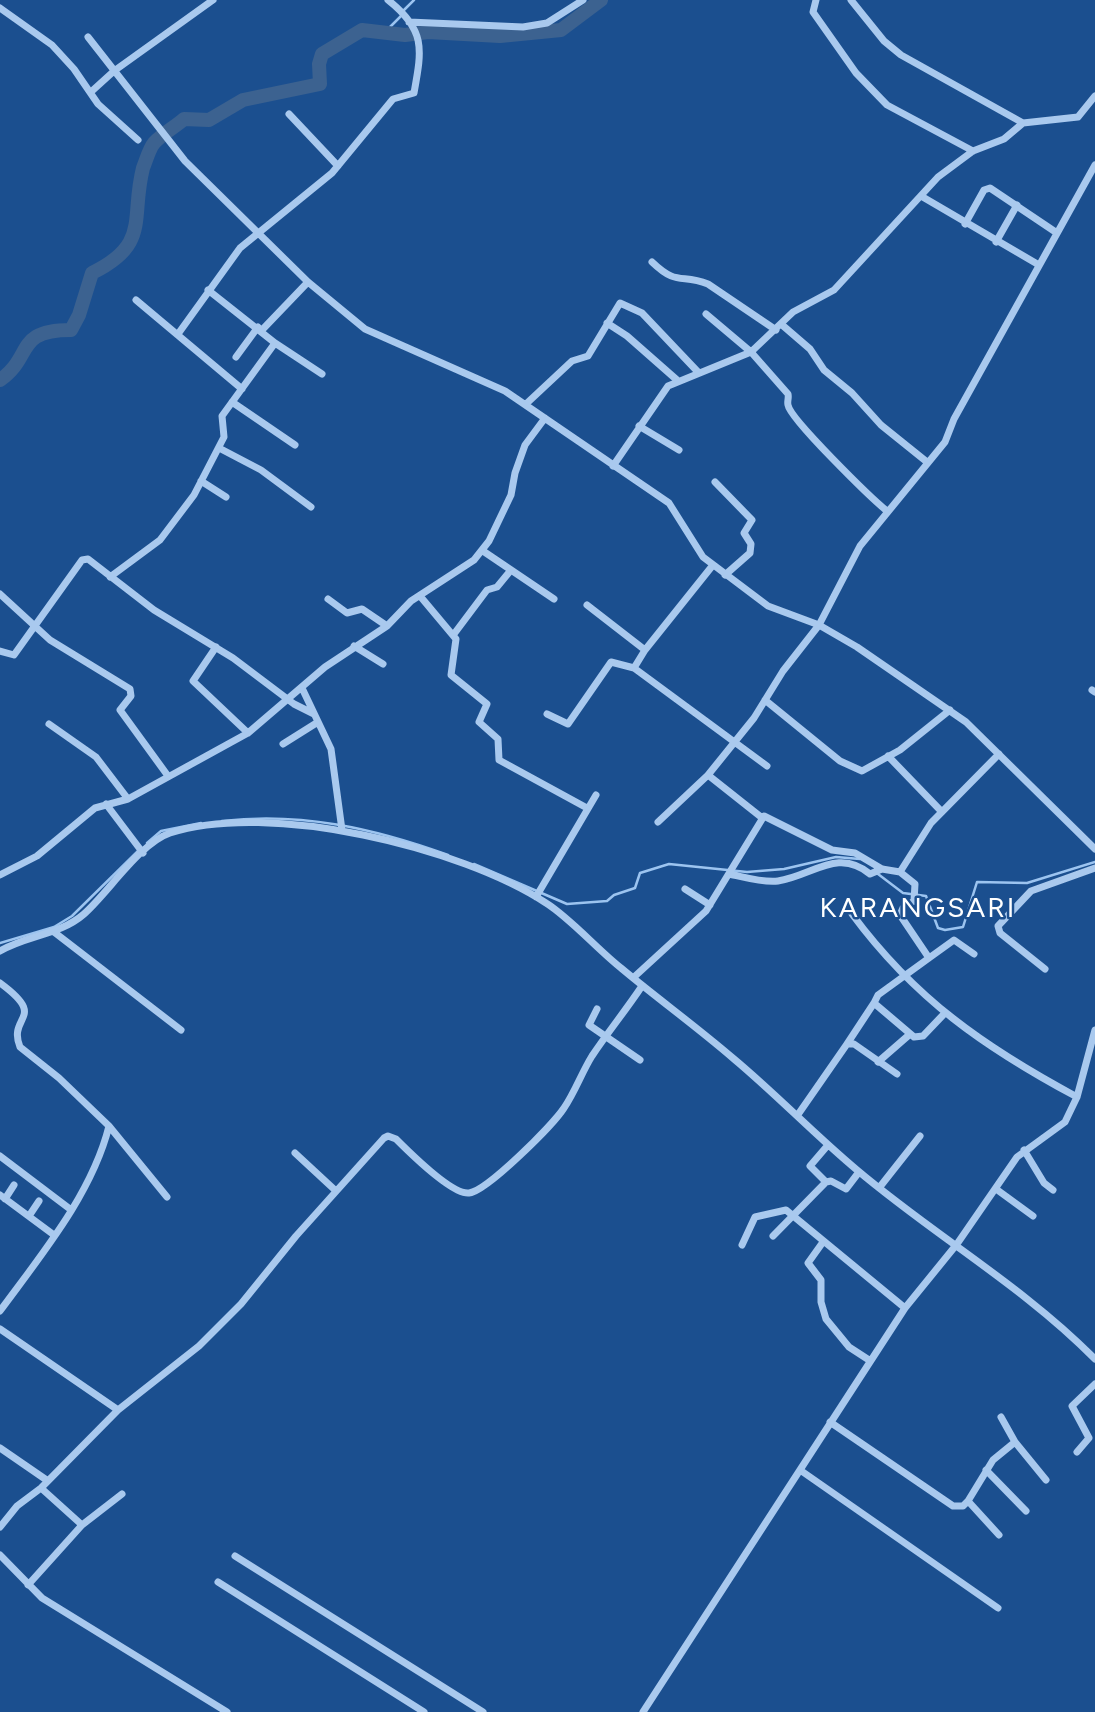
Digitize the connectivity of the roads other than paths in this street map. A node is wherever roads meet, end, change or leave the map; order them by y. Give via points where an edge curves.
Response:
1 (213, 0) edge
2 (388, 0) edge
3 (583, 0) edge
4 (816, 0) edge
5 (852, 0) edge
6 (0, 8) edge
7 (408, 20) junction
8 (88, 37) dead end
9 (114, 71) junction
10 (92, 91) junction
11 (1095, 96) edge
12 (289, 114) dead end
13 (1023, 123) junction
14 (138, 140) dead end
15 (973, 150) junction
16 (1095, 165) edge
17 (338, 166) junction
18 (921, 196) junction
19 (1017, 205) junction
20 (965, 224) junction
21 (257, 231) junction
22 (1057, 233) junction
23 (996, 242) junction
24 (652, 262) dead end
25 (1039, 265) junction
26 (308, 282) junction
27 (208, 290) junction
28 (136, 300) dead end
29 (706, 314) dead end
30 (607, 323) junction
31 (778, 327) junction
32 (260, 329) junction
33 (178, 334) junction
34 (275, 342) junction
35 (751, 352) junction
36 (236, 358) dead end
37 (698, 372) junction
38 (322, 374) dead end
39 (677, 380) junction
40 (242, 389) junction
41 (233, 402) junction
42 (526, 404) junction
43 (545, 418) junction
44 (639, 426) junction
45 (295, 445) dead end
46 (219, 449) junction
47 (679, 450) dead end
48 (927, 462) junction
49 (613, 466) junction
50 (201, 481) junction
51 (715, 482) dead end
52 (226, 497) dead end
53 (311, 507) dead end
54 (887, 511) junction
55 (483, 551) junction
56 (713, 565) junction
57 (510, 570) junction
58 (725, 575) junction
59 (110, 577) junction
60 (0, 594) edge
61 (419, 596) junction
62 (328, 599) dead end
63 (554, 599) dead end
64 (586, 605) dead end
65 (36, 625) junction
66 (819, 625) junction
67 (387, 626) junction
68 (454, 634) junction
69 (354, 646) junction
70 (216, 647) junction
71 (645, 650) junction
72 (0, 651) edge
73 (383, 664) dead end
74 (634, 668) junction
75 (302, 688) junction
76 (289, 699) junction
77 (765, 700) junction
78 (950, 710) junction
79 (547, 713) dead end
80 (314, 714) junction
81 (318, 722) junction
82 (49, 724) dead end
83 (248, 733) junction
84 (283, 744) dead end
85 (734, 744) junction
86 (999, 754) junction
87 (888, 756) junction
88 (767, 766) dead end
89 (708, 775) junction
90 (168, 776) junction
91 (596, 795) dead end
92 (128, 799) junction
93 (106, 804) junction
94 (587, 808) junction
95 (942, 812) junction
96 (761, 817) junction
97 (658, 822) dead end
98 (341, 825) junction
99 (1095, 849) edge
100 (141, 850) junction
101 (854, 858) junction
102 (1095, 868) edge
103 (731, 872) junction
104 (900, 872) junction
105 (0, 875) edge
106 (685, 889) dead end
107 (538, 892) junction
108 (710, 905) junction
109 (852, 914) dead end
110 (54, 932) junction
111 (0, 951) edge
112 (974, 954) dead end
113 (929, 958) junction
114 (1045, 969) dead end
115 (633, 978) junction
116 (903, 978) junction
117 (0, 983) edge
118 (642, 986) junction
119 (874, 1003) junction
120 (597, 1009) dead end
121 (944, 1014) junction
122 (181, 1030) dead end
123 (1095, 1030) edge
124 (909, 1035) junction
125 (607, 1036) junction
126 (847, 1044) junction
127 (639, 1060) dead end
128 (878, 1062) junction
129 (897, 1074) dead end
130 (1077, 1097) junction
131 (797, 1116) junction
132 (109, 1126) junction
133 (920, 1136) dead end
134 (828, 1144) junction
135 (1024, 1150) junction
136 (295, 1153) dead end
137 (0, 1156) edge
138 (859, 1172) junction
139 (826, 1182) junction
140 (14, 1185) dead end
141 (879, 1188) junction
142 (996, 1189) junction
143 (1053, 1190) dead end
144 (335, 1191) junction
145 (2, 1197) edge
146 (167, 1198) dead end
147 (39, 1201) dead end
148 (70, 1209) junction
149 (29, 1216) junction
150 (793, 1216) junction
151 (1033, 1216) dead end
152 (54, 1235) junction
153 (774, 1236) dead end
154 (823, 1242) junction
155 (957, 1244) junction
156 (742, 1245) dead end
157 (905, 1308) junction
158 (0, 1311) edge
159 (0, 1329) edge
160 (1095, 1346) edge
161 (1092, 1357) edge
162 (869, 1360) junction
163 (1095, 1384) edge
164 (118, 1410) junction
165 (1001, 1417) dead end
166 (830, 1422) junction
167 (1015, 1442) junction
168 (0, 1448) edge
169 (1077, 1452) dead end
170 (800, 1470) junction
171 (986, 1470) junction
172 (1046, 1480) dead end
173 (48, 1481) junction
174 (41, 1488) junction
175 (122, 1494) dead end
176 (968, 1501) junction
177 (1026, 1511) dead end
178 (82, 1525) junction
179 (0, 1527) edge
180 (999, 1535) dead end
181 (0, 1555) edge
182 (234, 1556) dead end
183 (218, 1582) dead end
184 (28, 1585) junction
185 (998, 1608) dead end
186 (227, 1712) edge
187 (424, 1712) edge
188 (483, 1712) edge
189 (643, 1712) edge

1 - 9 street
2 - 7 street
3 - 7 street via 547,23 523,27
4 - 15 street via 813,12 856,74 887,105
5 - 13 street via 901,55
6 - 10 street via 52,46
7 - 17 street via 418,34 414,93 393,99
8 - 9 street
9 - 10 street
9 - 21 street via 185,161
10 - 14 street via 98,104
11 - 13 street via 1078,117
12 - 17 street
13 - 15 street via 1004,139
15 - 18 street
16 - 22 street
17 - 21 street
18 - 20 street
18 - 31 street via 834,290 793,312
19 - 20 street via 986,188
19 - 22 street
19 - 23 street
20 - 23 street
21 - 26 street
21 - 27 street
22 - 25 street
23 - 25 street
24 - 31 street via 675,279 708,284
25 - 48 street via 945,442
26 - 32 street
26 - 42 street via 365,329 487,381
27 - 32 street
27 - 33 street
28 - 33 street
29 - 35 street
30 - 37 street via 620,303 632,307
30 - 39 street
30 - 42 street via 588,356 572,361
31 - 35 street
31 - 48 street via 810,349 824,370
32 - 34 street
32 - 36 street
33 - 40 street
34 - 38 street
34 - 40 street
35 - 37 street
35 - 54 street via 789,395 788,407 798,419 849,477
37 - 39 street
39 - 44 street via 661,393
40 - 41 street
41 - 45 street
41 - 46 street via 221,420 224,436
42 - 43 street
43 - 49 street
43 - 55 street via 525,445 511,495
44 - 47 street
44 - 49 street
46 - 50 street
46 - 53 street via 261,470
48 - 54 street
49 - 56 street via 669,503 683,529
50 - 52 street
50 - 59 street via 160,540
51 - 58 street via 752,520 744,533 751,544 750,553
54 - 66 street via 850,562
55 - 57 street
55 - 61 street
56 - 58 street
56 - 71 street
57 - 63 street
57 - 68 street via 497,587 488,589
58 - 66 street via 768,606
59 - 65 street via 88,559 82,560
59 - 70 street
60 - 65 street
61 - 67 street
61 - 68 street
62 - 67 street via 347,613 362,609
64 - 71 street
65 - 72 street via 14,655
65 - 90 street via 50,640 130,689 131,696 120,710
66 - 77 street
66 - 78 street
67 - 69 street
68 - 94 street via 451,675 487,705 479,722 498,739 499,760
69 - 73 street
69 - 75 street
70 - 76 street
70 - 83 street via 193,681
71 - 74 street
74 - 79 street via 611,662 568,724
74 - 85 street
75 - 76 street
75 - 80 street
76 - 80 street
76 - 83 street
77 - 85 street
77 - 87 street via 854,769 862,771
78 - 86 street
78 - 87 street
80 - 81 street
81 - 84 street
81 - 98 street via 331,749
82 - 92 street via 96,757
83 - 90 street
85 - 88 street
85 - 89 street
86 - 95 street
86 - 99 street
87 - 95 street
89 - 96 street
89 - 97 street
90 - 92 street
91 - 94 street
92 - 93 street
93 - 100 street
93 - 105 street via 88,812 37,856
94 - 107 street
95 - 104 street
96 - 101 street via 772,818
96 - 103 street
98 - 100 street via 276,822 200,827 163,836
98 - 107 street
100 - 110 street via 83,915
101 - 103 street via 777,881
101 - 104 street via 879,871
102 - 114 street via 1031,891 998,926 1000,933
103 - 108 street
104 - 113 street via 916,887 914,901 902,911
106 - 108 street
107 - 115 street
108 - 115 street via 691,929
109 - 116 street
110 - 111 street
110 - 122 street
112 - 113 street via 954,940
113 - 116 street
115 - 118 street
116 - 119 street
116 - 121 street
117 - 132 street via 24,1004 17,1040 20,1047
118 - 125 street
118 - 131 street via 735,1059
119 - 124 street
119 - 126 street
120 - 125 street via 589,1025
121 - 124 street via 923,1036
121 - 130 street via 994,1050
123 - 130 street
124 - 128 street
125 - 127 street
125 - 144 street via 557,1117 525,1151 473,1191 461,1192 388,1136
126 - 128 street
126 - 131 street
128 - 129 street
130 - 135 street via 1056,1131
131 - 134 street
132 - 146 street
132 - 148 street via 103,1148
133 - 141 street
134 - 138 street
134 - 139 street via 810,1166
135 - 142 street
135 - 143 street
136 - 144 street
137 - 148 street
138 - 139 street via 846,1189
138 - 141 street
139 - 150 street
140 - 145 street
141 - 155 street
142 - 151 street
142 - 155 street
144 - 164 street via 241,1304 198,1346
145 - 149 street
147 - 149 street
148 - 152 street
149 - 152 street
150 - 153 street
150 - 154 street
150 - 156 street via 786,1210 755,1217
152 - 158 street
154 - 157 street
154 - 162 street via 808,1263 821,1278 824,1313 847,1345
155 - 157 street
155 - 161 street via 1040,1308
157 - 162 street
159 - 164 street
160 - 161 street
162 - 166 street
163 - 169 street via 1072,1406 1089,1438
164 - 173 street
165 - 167 street
166 - 170 street
166 - 176 street via 937,1497 958,1507
167 - 171 street
167 - 172 street
168 - 173 street
170 - 185 street
170 - 189 street
171 - 176 street
171 - 177 street
173 - 174 street
174 - 178 street
174 - 179 street
175 - 178 street
176 - 180 street
178 - 184 street
181 - 184 street
182 - 188 street
183 - 187 street
184 - 186 street via 57,1609

